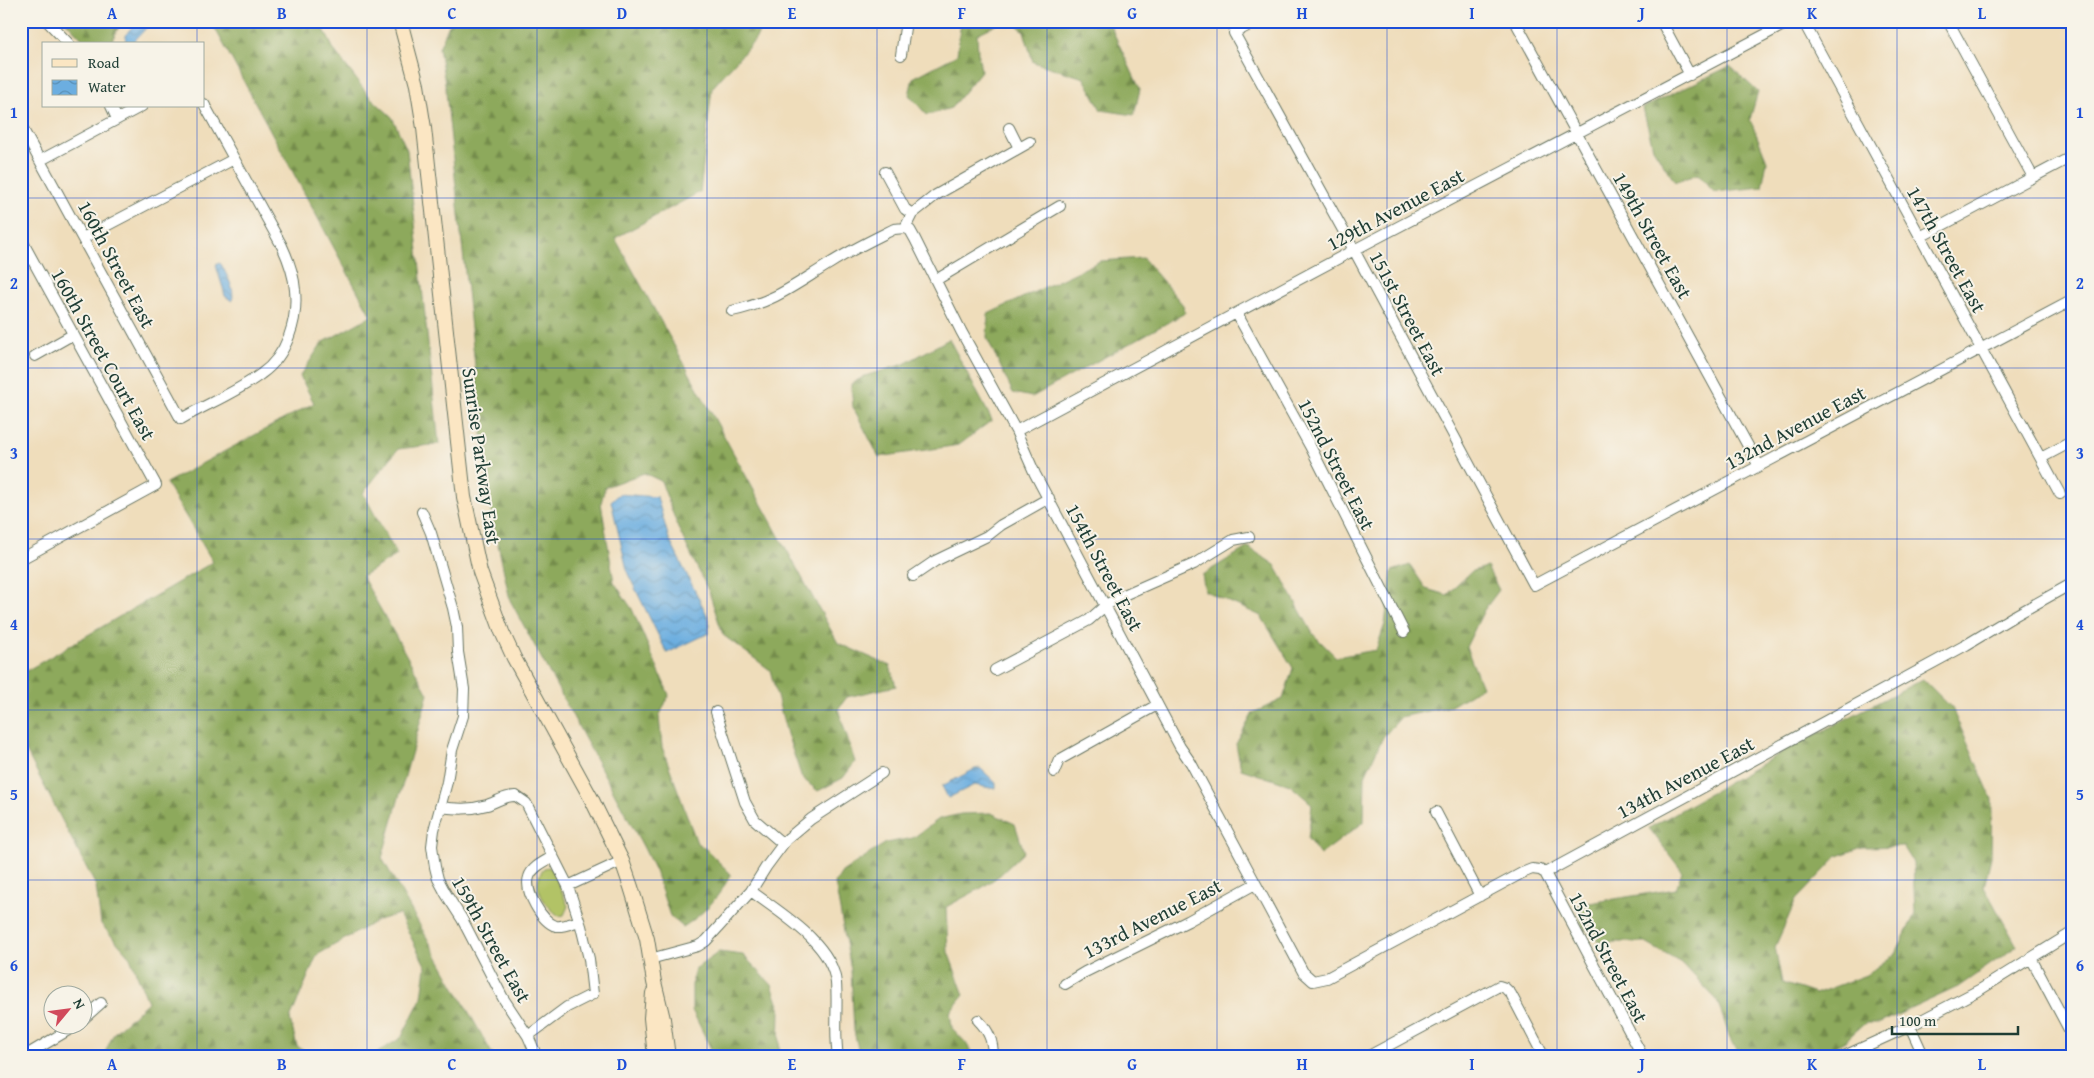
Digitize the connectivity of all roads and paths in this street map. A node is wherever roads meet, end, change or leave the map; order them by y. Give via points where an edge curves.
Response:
1 (47, 21) edge
2 (400, 21) edge
3 (906, 21) edge
4 (1257, 21) edge
5 (1515, 21) edge
6 (1661, 21) edge
7 (1791, 21) edge
8 (1803, 21) edge
9 (1948, 21) edge
10 (67, 42) edge
11 (901, 55) dead end
12 (1690, 75) junction
13 (205, 106) edge
14 (112, 108) edge
15 (138, 108) edge
16 (117, 119) junction
17 (21, 126) edge
18 (1008, 128) dead end
19 (1578, 133) junction
20 (1030, 142) dead end
21 (1019, 148) junction
22 (2073, 156) edge
23 (234, 158) junction
24 (41, 160) junction
25 (885, 172) dead end
26 (2033, 177) junction
27 (1060, 206) dead end
28 (912, 214) junction
29 (905, 228) junction
30 (1920, 236) junction
31 (83, 238) junction
32 (21, 240) edge
33 (1354, 250) junction
34 (936, 280) junction
35 (2073, 300) edge
36 (732, 311) dead end
37 (1237, 314) junction
38 (72, 335) junction
39 (1981, 348) junction
40 (35, 356) dead end
41 (1016, 431) junction
42 (2073, 442) edge
43 (2041, 458) junction
44 (1759, 466) junction
45 (2060, 494) dead end
46 (1049, 498) junction
47 (422, 512) dead end
48 (1249, 537) dead end
49 (21, 559) edge
50 (913, 576) dead end
51 (2073, 583) edge
52 (1534, 585) joint
53 (1106, 605) junction
54 (1404, 632) dead end
55 (995, 670) dead end
56 (1157, 705) junction
57 (716, 712) dead end
58 (1054, 772) dead end
59 (882, 773) dead end
60 (440, 807) junction
61 (1436, 812) dead end
62 (783, 844) junction
63 (552, 857) junction
64 (622, 861) junction
65 (1544, 873) junction
66 (1256, 884) junction
67 (568, 886) junction
68 (751, 892) junction
69 (1480, 896) junction
70 (579, 921) junction
71 (2073, 932) edge
72 (2031, 958) junction
73 (650, 959) junction
74 (1309, 980) joint
75 (654, 982) junction
76 (1065, 984) dead end
77 (101, 1004) dead end
78 (92, 1012) edge
79 (978, 1020) dead end
80 (1910, 1026) junction
81 (58, 1036) edge
82 (528, 1036) junction
83 (2073, 1037) edge
84 (23, 1057) edge
85 (537, 1057) edge
86 (655, 1057) edge
87 (668, 1057) edge
88 (838, 1057) edge
89 (993, 1057) edge
90 (1367, 1057) edge
91 (1544, 1057) edge
92 (1643, 1057) edge
93 (1842, 1057) edge
94 (1924, 1057) edge

1 - 10 street
2 - 64 street, Sunrise Parkway East via 417,85 424,128 464,497 480,572 514,658
3 - 11 street
4 - 33 street, 151st Street East via 1234,33
5 - 19 street, 149th Street East
6 - 12 street
7 - 12 street, 129th Avenue East
8 - 30 street, 147th Street East
9 - 26 street
12 - 19 street, 129th Avenue East
13 - 23 street
14 - 16 street
15 - 16 street
16 - 24 street
17 - 24 street, 160th Street East
18 - 21 street
19 - 33 street, 129th Avenue East
19 - 44 street, 149th Street East
20 - 21 street
21 - 28 street via 936,195
22 - 26 street
23 - 31 street
23 - 31 street, 160th Street East via 288,260 295,288 292,327 280,355 262,374 181,419
24 - 31 street, 160th Street East
25 - 28 street via 905,209
26 - 30 street
27 - 34 street
28 - 29 street
29 - 34 street, 154th Street East via 910,230
29 - 36 street via 894,229 829,263 768,301
30 - 39 street, 147th Street East
32 - 38 street, 160th Street Court East
33 - 37 street, 129th Avenue East
33 - 52 street, 151st Street East
34 - 41 street, 154th Street East
35 - 39 street, 132nd Avenue East
37 - 41 street, 129th Avenue East
37 - 54 street, 152nd Street East via 1310,446
38 - 40 street
38 - 49 street, 160th Street Court East via 156,485
39 - 43 street, 147th Street East
39 - 44 street, 132nd Avenue East
41 - 46 street, 154th Street East via 1026,457
42 - 43 street
43 - 45 street, 147th Street East
44 - 52 street, 132nd Avenue East
46 - 50 street
46 - 53 street, 154th Street East
47 - 60 street, 159th Street East via 453,608 464,689 463,716
48 - 53 street via 1233,540 1194,564
51 - 65 street, 134th Avenue East via 1966,645
53 - 55 street via 1089,620
53 - 56 street, 154th Street East
56 - 58 street via 1059,760
56 - 66 street, 154th Street East
57 - 62 street via 745,802 755,820
59 - 62 street via 811,819
60 - 63 street via 463,810 516,796 526,803
60 - 82 street, 159th Street East via 432,846 438,879 503,998
61 - 69 street
62 - 68 street
63 - 67 street
63 - 70 street via 538,865 528,877 533,901 548,922 556,926
64 - 67 street
64 - 73 street, Sunrise Parkway East via 640,913
65 - 69 street, 134th Avenue East via 1532,869
65 - 92 street, 152nd Street East
66 - 74 street, 154th Street East
66 - 76 street, 133rd Avenue East
67 - 70 street
68 - 73 street via 706,942
68 - 88 street via 805,933 830,962 836,982 835,1039
69 - 74 street, 134th Avenue East via 1339,972 1320,980
70 - 82 street via 589,959 593,994 567,1007
71 - 72 street
72 - 80 street via 1981,990
72 - 83 street
73 - 75 street, Sunrise Parkway East
75 - 86 street, Sunrise Parkway East via 651,1018
75 - 87 street, Sunrise Parkway East
77 - 78 street
79 - 89 street via 991,1038
80 - 93 street
80 - 94 street
81 - 84 street
82 - 85 street, 159th Street East
90 - 91 street via 1501,986 1511,994

